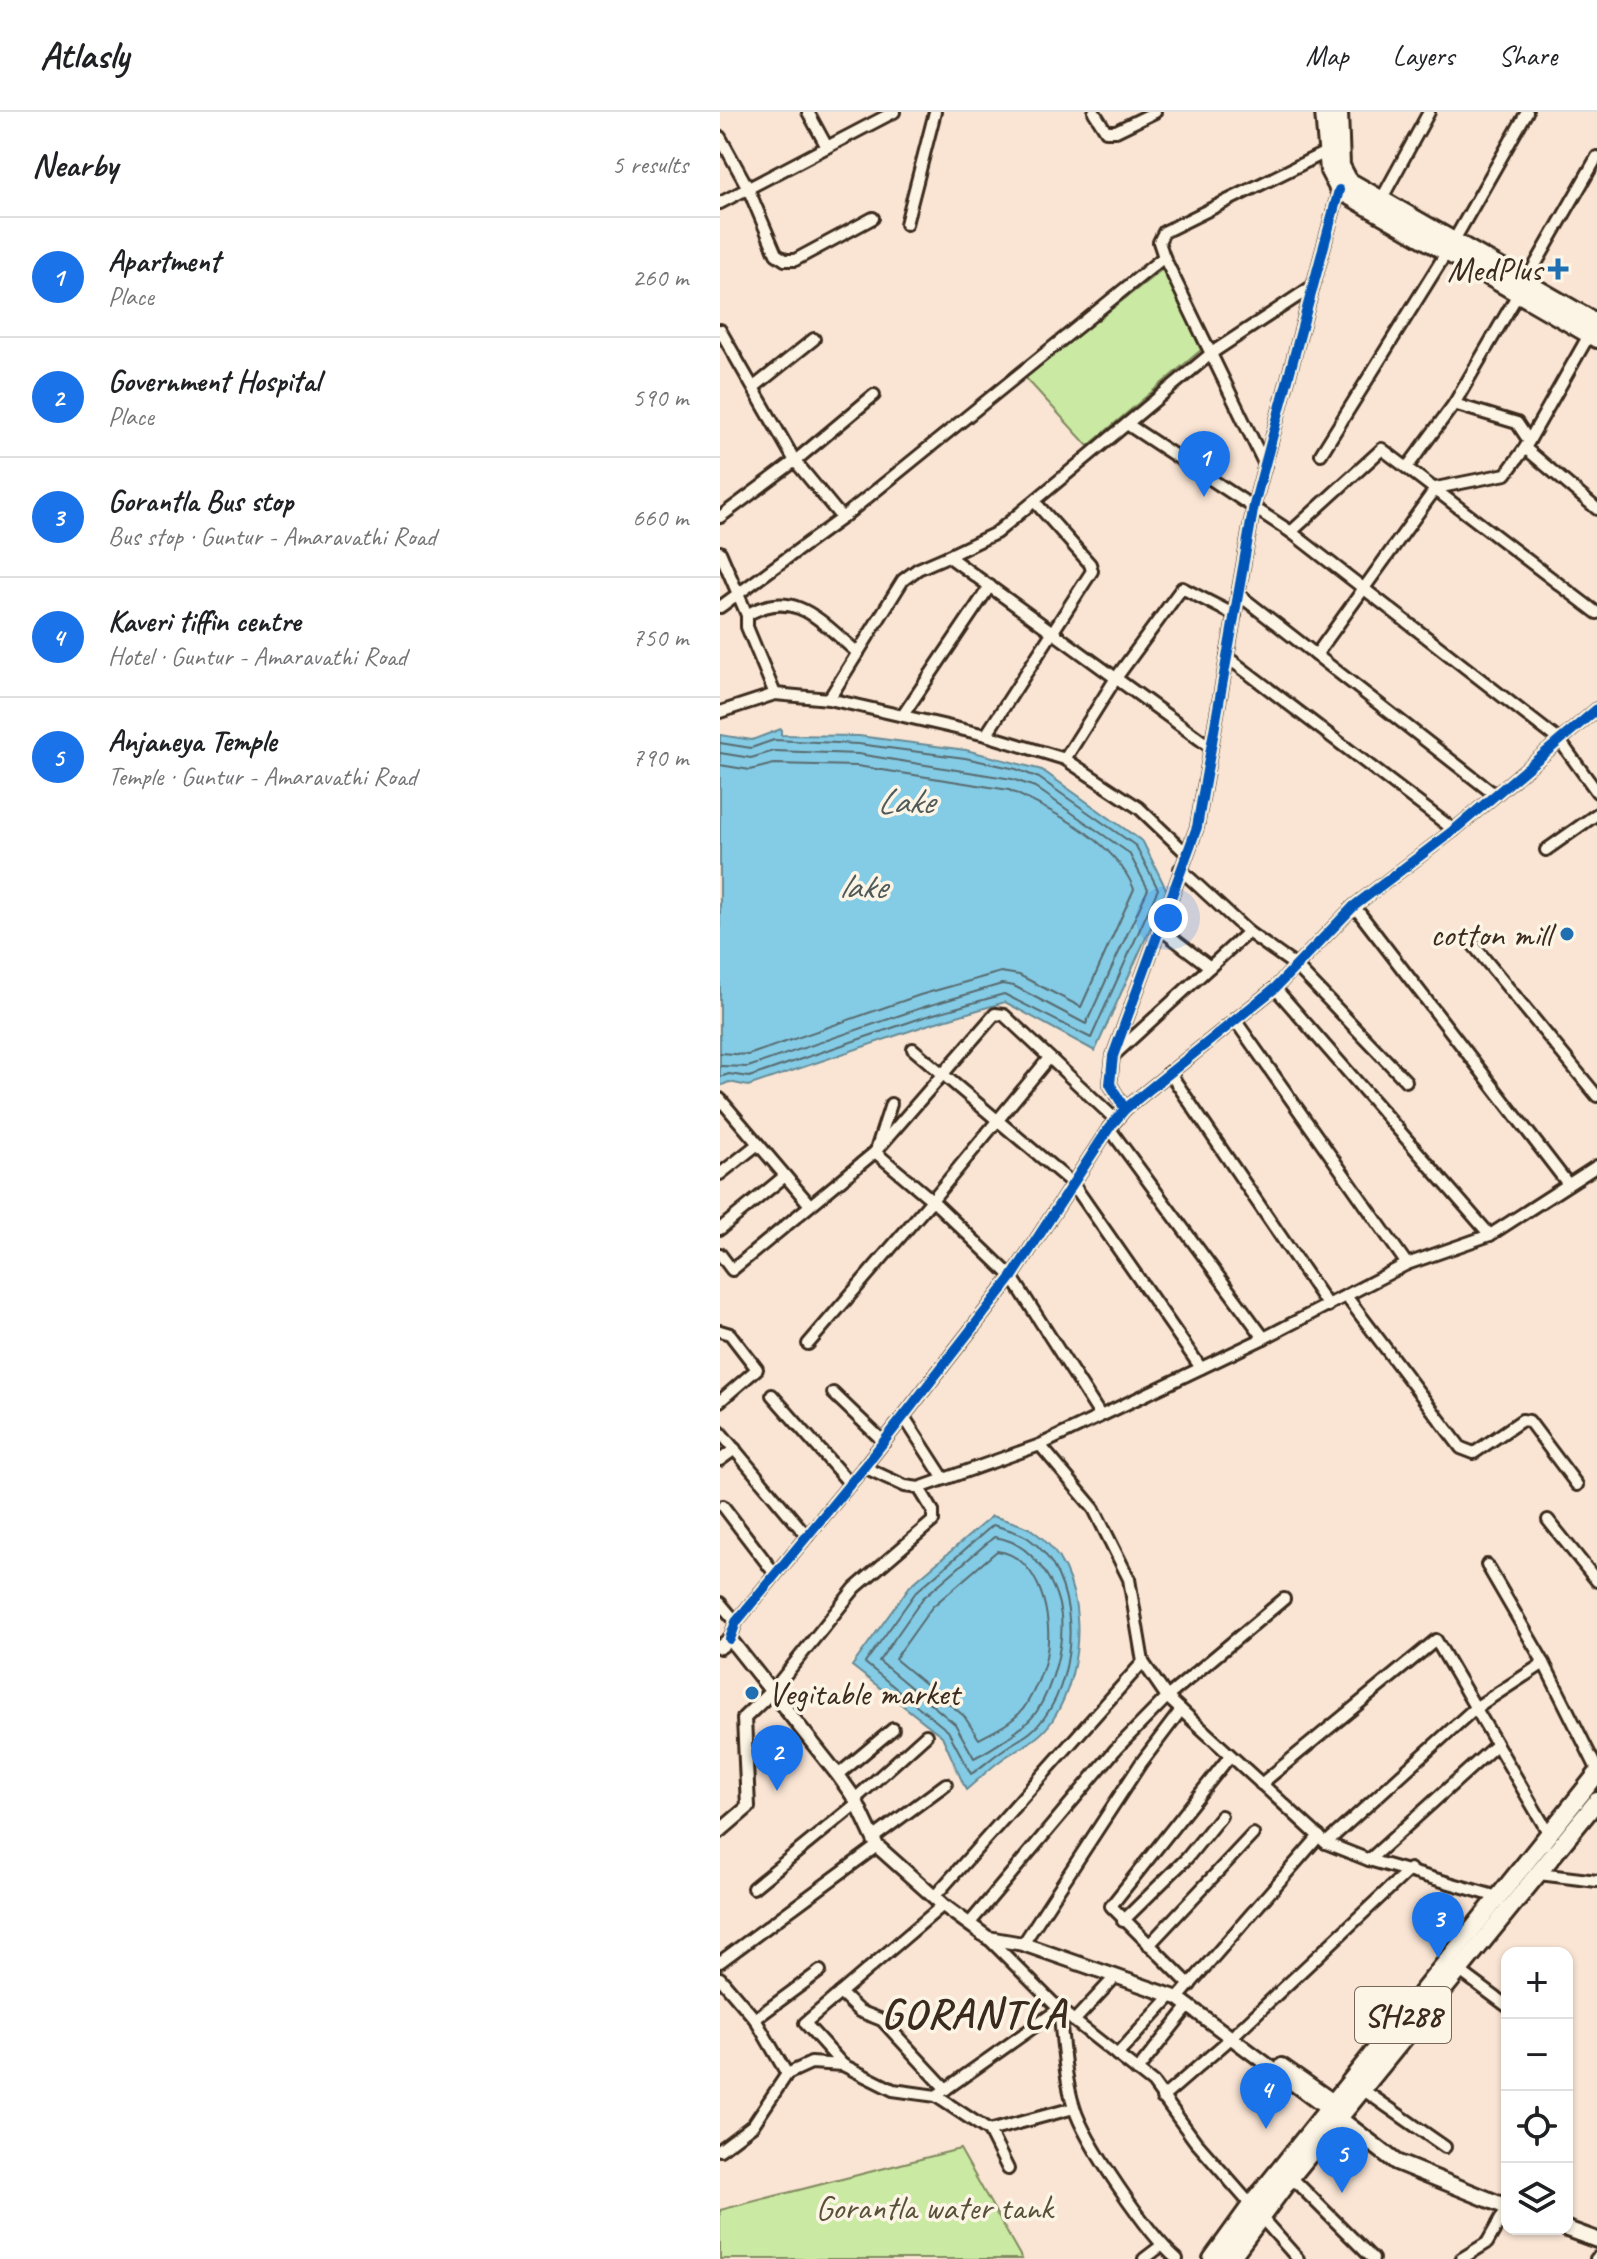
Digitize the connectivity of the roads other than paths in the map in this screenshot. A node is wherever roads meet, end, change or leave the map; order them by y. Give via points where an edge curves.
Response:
1 (808, 112) edge
2 (894, 112) edge
3 (935, 112) edge
4 (1094, 112) edge
5 (1155, 112) edge
6 (1324, 112) edge
7 (1339, 112) edge
8 (1429, 112) edge
9 (1527, 112) edge
10 (720, 137) edge
11 (827, 147) junction
12 (1326, 152) junction
13 (1597, 157) edge
14 (748, 188) junction
15 (1339, 190) junction
16 (1381, 200) junction
17 (720, 203) edge
18 (873, 218) dead end
19 (906, 224) dead end
20 (1449, 248) junction
21 (1164, 257) junction
22 (1313, 286) junction
23 (1522, 288) junction
24 (720, 330) edge
25 (1594, 332) edge
26 (814, 339) dead end
27 (1213, 352) junction
28 (754, 387) junction
29 (874, 395) dead end
30 (1454, 404) junction
31 (1127, 424) junction
32 (1527, 444) junction
33 (1321, 454) dead end
34 (795, 461) junction
35 (1265, 465) junction
36 (1408, 466) junction
37 (1436, 488) junction
38 (1035, 502) junction
39 (1254, 505) junction
40 (1597, 509) edge
41 (720, 517) edge
42 (842, 518) junction
43 (1291, 532) junction
44 (720, 552) edge
45 (948, 556) junction
46 (990, 586) junction
47 (1363, 588) junction
48 (1238, 594) junction
49 (737, 595) junction
50 (720, 607) edge
51 (1597, 613) edge
52 (747, 615) junction
53 (1235, 615) junction
54 (1051, 631) junction
55 (858, 653) junction
56 (1316, 655) junction
57 (1227, 657) junction
58 (1116, 678) junction
59 (775, 694) junction
60 (829, 699) junction
61 (1597, 709) edge
62 (720, 712) edge
63 (903, 715) junction
64 (986, 735) junction
65 (1560, 741) junction
66 (1209, 746) junction
67 (1065, 759) junction
68 (1597, 792) edge
69 (1494, 794) junction
70 (1597, 814) edge
71 (1454, 830) junction
72 (1546, 850) dead end
73 (1186, 853) junction
74 (1180, 869) junction
75 (1354, 906) junction
76 (1159, 928) junction
77 (1248, 932) junction
78 (1470, 941) dead end
79 (1296, 966) junction
80 (1210, 967) junction
81 (1275, 988) junction
82 (1235, 1020) junction
83 (913, 1049) dead end
84 (1113, 1056) junction
85 (1049, 1058) junction
86 (1169, 1072) junction
87 (943, 1073) junction
88 (1406, 1081) dead end
89 (1597, 1096) edge
90 (720, 1099) edge
91 (891, 1104) dead end
92 (1125, 1109) junction
93 (997, 1120) junction
94 (1113, 1124) junction
95 (758, 1144) junction
96 (875, 1152) junction
97 (1597, 1166) edge
98 (720, 1174) edge
99 (785, 1176) junction
100 (1073, 1184) junction
101 (1568, 1184) junction
102 (932, 1200) junction
103 (810, 1205) junction
104 (720, 1229) edge
105 (1490, 1235) junction
106 (720, 1254) edge
107 (1407, 1264) junction
108 (1012, 1277) junction
109 (1346, 1296) junction
110 (1328, 1306) junction
111 (720, 1331) edge
112 (1264, 1338) junction
113 (808, 1344) dead end
114 (1201, 1368) junction
115 (833, 1393) dead end
116 (772, 1395) dead end
117 (720, 1401) edge
118 (1100, 1415) junction
119 (904, 1417) junction
120 (720, 1432) edge
121 (884, 1442) junction
122 (1040, 1445) junction
123 (735, 1449) junction
124 (720, 1460) edge
125 (864, 1467) junction
126 (944, 1479) junction
127 (850, 1484) junction
128 (1577, 1485) dead end
129 (919, 1488) junction
130 (723, 1506) dead end
131 (1548, 1520) dead end
132 (807, 1536) junction
133 (1487, 1565) dead end
134 (775, 1574) junction
135 (1597, 1581) edge
136 (1284, 1599) dead end
137 (720, 1603) edge
138 (736, 1622) junction
139 (725, 1643) edge
140 (1143, 1662) junction
141 (1544, 1663) junction
142 (773, 1690) junction
143 (1167, 1697) junction
144 (1475, 1708) junction
145 (1181, 1710) junction
146 (893, 1729) dead end
147 (926, 1735) dead end
148 (1496, 1745) junction
149 (1230, 1756) junction
150 (1597, 1772) edge
151 (838, 1775) junction
152 (946, 1784) dead end
153 (1261, 1784) junction
154 (1597, 1801) edge
155 (856, 1802) junction
156 (1221, 1816) dead end
157 (720, 1831) edge
158 (1253, 1834) dead end
159 (1549, 1834) junction
160 (1322, 1840) junction
161 (875, 1842) junction
162 (1369, 1860) junction
163 (1410, 1869) junction
164 (1539, 1874) junction
165 (1597, 1881) edge
166 (753, 1888) dead end
167 (1498, 1897) junction
168 (938, 1901) junction
169 (1123, 1921) junction
170 (969, 1924) junction
171 (988, 1938) junction
172 (1023, 1944) junction
173 (1149, 1945) junction
174 (720, 1962) edge
175 (820, 1971) dead end
176 (1460, 1971) junction
177 (1116, 1976) junction
178 (720, 1978) edge
179 (1190, 1985) junction
180 (840, 1993) junction
181 (1501, 2002) edge
182 (1184, 2003) junction
183 (1059, 2009) junction
184 (755, 2019) junction
185 (1074, 2021) junction
186 (1233, 2036) junction
187 (1117, 2055) junction
188 (843, 2065) junction
189 (1137, 2071) junction
190 (787, 2074) junction
191 (1362, 2089) junction
192 (941, 2092) junction
193 (1162, 2098) junction
194 (1074, 2108) junction
195 (1336, 2110) junction
196 (989, 2131) junction
197 (1445, 2147) dead end
198 (720, 2150) edge
199 (1008, 2169) dead end
200 (1291, 2177) junction
201 (1501, 2206) edge
202 (1255, 2211) junction
203 (1501, 2218) edge
204 (1573, 2231) edge
205 (1597, 2240) edge
206 (1161, 2246) junction
207 (1144, 2259) edge
208 (1177, 2259) edge
209 (1212, 2259) edge
210 (1230, 2259) edge
211 (1298, 2259) edge
212 (1373, 2259) edge
213 (1461, 2259) edge

1 - 11 street
2 - 11 street
3 - 19 street
4 - 5 street via 1106,131 1116,131
6 - 12 main road
7 - 16 main road via 1344,174
8 - 16 street
9 - 20 street
10 - 14 street
11 - 14 street
12 - 15 main road
12 - 21 street via 1164,232 1159,242
13 - 23 street
14 - 17 street
14 - 18 street via 769,241 785,260 795,260
15 - 20 main road
15 - 22 street
16 - 20 main road
20 - 23 main road
20 - 33 street
21 - 27 street
21 - 42 street
22 - 27 street
22 - 35 street
23 - 25 main road
23 - 30 street
24 - 28 street
25 - 32 street
26 - 28 street
27 - 31 street
27 - 35 street
28 - 34 street
29 - 34 street
30 - 32 street via 1517,423
30 - 36 street
31 - 38 street
31 - 39 street
32 - 37 street via 1506,474
32 - 40 street
34 - 41 street
34 - 42 street
35 - 39 street
36 - 37 street
36 - 43 street via 1389,451 1376,451
37 - 47 street
37 - 51 street
38 - 45 street via 990,537
38 - 54 street via 1092,571
39 - 43 street
39 - 48 street
42 - 49 street
43 - 47 street
44 - 49 street
45 - 46 street
45 - 55 street via 903,580
46 - 54 street
46 - 63 street
47 - 56 street
47 - 65 street
48 - 53 street
48 - 56 street
49 - 50 street
49 - 52 street
52 - 55 street via 777,602 797,606
52 - 59 street via 747,627
53 - 57 street
53 - 58 street via 1182,588
54 - 58 street
54 - 64 street
55 - 60 street
56 - 69 street
57 - 66 street
57 - 71 street
58 - 66 street
58 - 67 street
59 - 60 street
59 - 62 street
60 - 63 street
61 - 65 street
63 - 64 street
64 - 67 street
65 - 68 street
65 - 69 street
66 - 73 street via 1197,827
67 - 73 street via 1139,808
69 - 71 street
70 - 72 street
71 - 75 street
73 - 74 street
74 - 76 street
74 - 77 street
75 - 79 street
75 - 101 street
76 - 80 street
76 - 84 street
77 - 79 street
77 - 80 street
78 - 89 street
79 - 81 street
79 - 88 street
80 - 84 street
81 - 82 street
81 - 105 street
82 - 86 street
82 - 107 street
83 - 87 street
84 - 92 street via 1110,1084
85 - 87 street via 999,1012
85 - 93 street
85 - 94 street
86 - 92 street
86 - 110 street
87 - 93 street
87 - 96 street
90 - 95 street
91 - 96 street
92 - 94 street
93 - 100 street
93 - 102 street
94 - 100 street
94 - 112 street
95 - 98 street
95 - 99 street
96 - 102 street
96 - 103 street
97 - 101 street
99 - 103 street
99 - 104 street
100 - 108 street
100 - 114 street
101 - 105 street
102 - 108 street
102 - 113 street
103 - 106 street via 732,1270
105 - 107 street
107 - 109 street
108 - 118 street
108 - 119 street
109 - 110 street
109 - 128 street via 1461,1448 1474,1453 1522,1420 1529,1421
110 - 112 street
111 - 117 street via 730,1334 757,1369
112 - 114 street
114 - 118 street
115 - 121 street
116 - 127 street
118 - 122 street
119 - 121 street
119 - 126 street
120 - 123 street
121 - 125 street
122 - 126 street
122 - 140 street via 1094,1509 1129,1579
123 - 124 street
123 - 132 street
125 - 127 street
125 - 129 street
126 - 129 street
127 - 132 street
129 - 142 street via 933,1521 855,1588
130 - 134 street
131 - 135 street
132 - 134 street
133 - 141 street
134 - 138 street
136 - 143 street
137 - 138 street
138 - 139 street
139 - 142 street
140 - 143 street
140 - 168 street
141 - 144 street
141 - 150 street
142 - 151 street
142 - 157 street via 744,1718 748,1807
143 - 145 street
143 - 170 street via 1108,1758
144 - 148 street
144 - 153 street via 1436,1640
144 - 160 street
145 - 149 street
145 - 172 street
146 - 151 street
147 - 155 street
148 - 159 street
148 - 162 street
149 - 153 street
149 - 169 street via 1112,1903
150 - 159 main road, SH288
151 - 155 street
152 - 161 street
153 - 160 street
154 - 164 main road, SH288
155 - 161 street
155 - 166 street
156 - 169 street
158 - 173 street
159 - 167 main road, SH288
160 - 162 street
160 - 179 street
161 - 168 street
161 - 174 street
162 - 163 street
163 - 167 street
163 - 186 street
164 - 165 street
164 - 176 main road, SH288
167 - 195 main road, SH288
168 - 170 street
168 - 180 street
169 - 173 street
170 - 171 street
171 - 172 street
171 - 183 street
172 - 177 street
173 - 179 street
175 - 184 street
176 - 181 street
176 - 191 main road, SH288
177 - 182 street
177 - 185 street
178 - 184 street
179 - 182 street
180 - 188 street via 805,2023
180 - 192 street via 859,2011 882,2020
182 - 186 street
182 - 187 street
182 - 189 street
183 - 185 street
183 - 192 street
183 - 194 street
184 - 190 street
185 - 187 street
186 - 193 street
186 - 195 street
187 - 189 street
188 - 190 street via 811,2063
188 - 192 street via 893,2090
189 - 193 street
190 - 198 street via 753,2125
191 - 195 main road, SH288
191 - 197 street
192 - 196 street
193 - 202 street
194 - 196 street
194 - 206 street
195 - 200 main road, SH288
195 - 201 main road via 1396,2162
195 - 202 main road, SH288
196 - 199 street
200 - 202 main road, SH288
200 - 212 street
202 - 209 main road, SH288
202 - 210 main road, SH288
202 - 211 street
203 - 213 street via 1487,2243
204 - 205 main road
206 - 207 street
206 - 208 street

